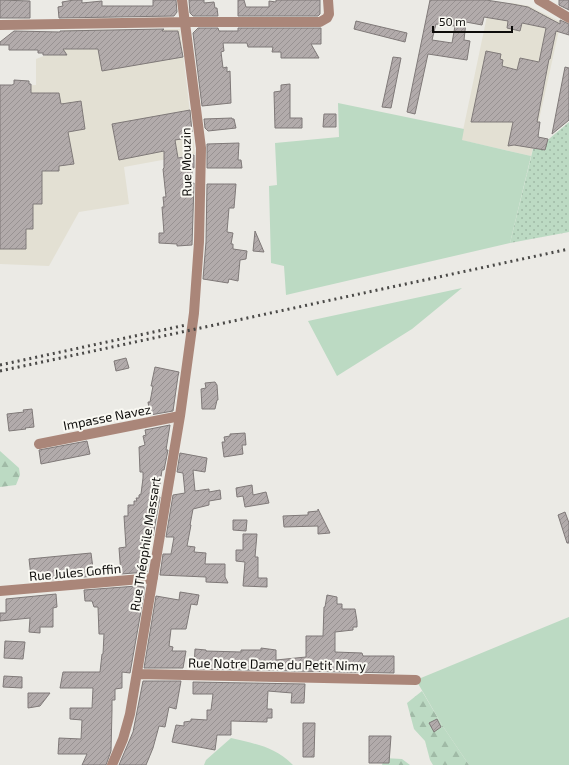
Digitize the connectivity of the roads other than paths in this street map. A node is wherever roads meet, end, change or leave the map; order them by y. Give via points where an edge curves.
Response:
1 (182, 0) edge
2 (328, 0) edge
3 (542, 0) edge
4 (569, 18) edge
5 (185, 22) junction
6 (0, 25) edge
7 (193, 324) joint
8 (180, 416) junction
9 (39, 444) dead end
10 (153, 578) junction
11 (0, 591) edge
12 (137, 674) junction
13 (416, 680) dead end
14 (112, 765) edge

1 - 5 street, Rue Mouzin
2 - 5 street via 327,18 320,22
3 - 4 street
5 - 6 street
5 - 7 street, Rue Mouzin via 201,148 199,242
7 - 8 street, Rue Théophile Massart
8 - 9 street, Impasse Navez
8 - 10 street, Rue Théophile Massart
10 - 11 street, Rue Jules Goffin
10 - 12 street, Rue Théophile Massart
12 - 13 street, Rue Notre Dame du Petit Nimy
12 - 14 street, Rue Théophile Massart via 130,714

